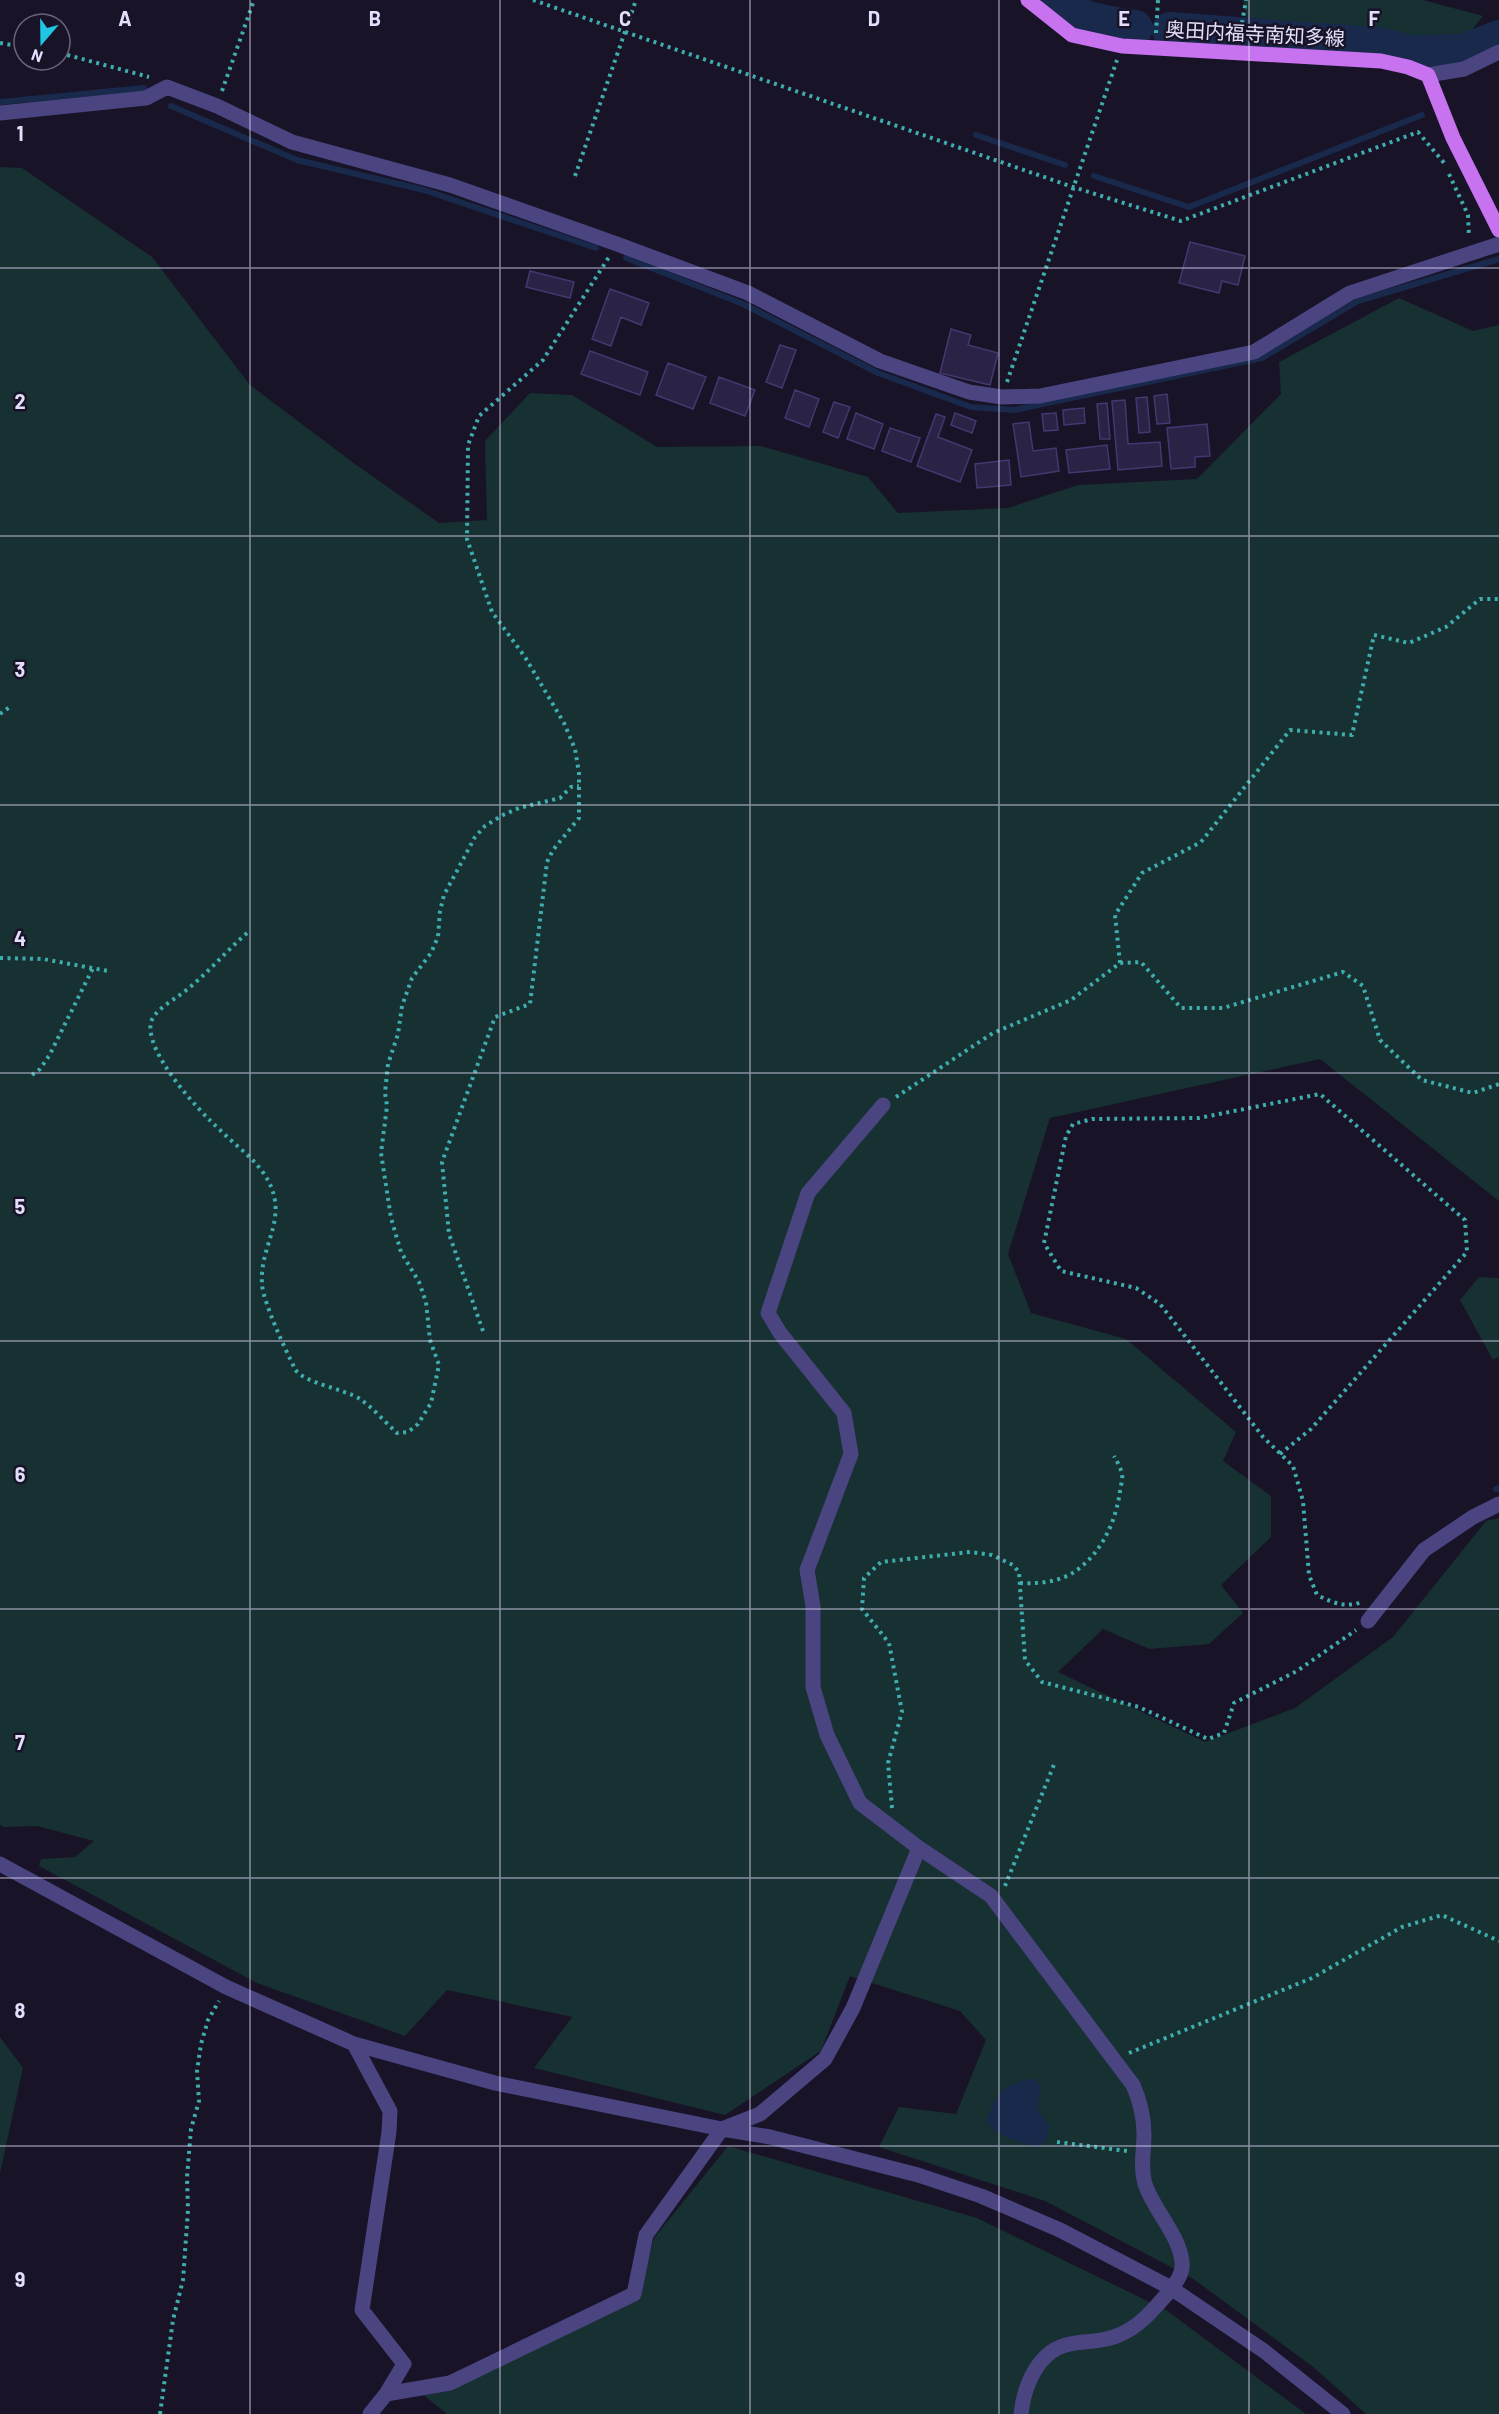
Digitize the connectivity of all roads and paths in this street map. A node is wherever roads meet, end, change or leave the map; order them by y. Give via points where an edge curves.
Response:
1 (254, 0) edge
2 (533, 0) edge
3 (636, 0) edge
4 (1029, 0) edge
5 (1158, 0) edge
6 (1246, 0) edge
7 (1242, 23) dead end
8 (625, 31) junction
9 (1122, 46) junction
10 (1154, 49) junction
11 (1499, 52) edge
12 (72, 56) edge
13 (1428, 75) junction
14 (167, 87) junction
15 (217, 106) junction
16 (0, 113) edge
17 (575, 176) dead end
18 (1073, 186) junction
19 (1499, 230) edge
20 (617, 244) junction
21 (1499, 244) edge
22 (1469, 253) junction
23 (1002, 397) junction
24 (1499, 598) edge
25 (11, 706) dead end
26 (0, 714) edge
27 (579, 786) junction
28 (247, 933) dead end
29 (0, 958) edge
30 (1120, 963) junction
31 (93, 968) junction
32 (108, 971) dead end
33 (32, 1074) dead end
34 (1499, 1083) edge
35 (883, 1105) joint
36 (483, 1331) dead end
37 (1280, 1454) junction
38 (1114, 1456) dead end
39 (1499, 1504) edge
40 (1020, 1583) junction
41 (1365, 1601) dead end
42 (1368, 1621) joint
43 (1055, 1762) dead end
44 (894, 1829) junction
45 (919, 1848) junction
46 (0, 1864) edge
47 (991, 1896) junction
48 (1499, 1941) edge
49 (226, 1987) junction
50 (354, 2044) junction
51 (1114, 2059) junction
52 (722, 2129) junction
53 (1057, 2142) dead end
54 (1143, 2153) junction
55 (1172, 2288) junction
56 (386, 2394) junction
57 (160, 2414) edge
58 (370, 2414) edge
59 (1020, 2414) edge
60 (1343, 2414) edge

1 - 15 path
2 - 8 path
3 - 8 path
4 - 9 main road, 奥田内福寺南知多線 via 1072,35
5 - 10 path
6 - 7 path
8 - 17 path
8 - 18 path
9 - 10 main road, 奥田内福寺南知多線
9 - 18 path
10 - 13 main road, 奥田内福寺南知多線 via 1381,61
11 - 13 street via 1464,69
12 - 14 path via 154,78
13 - 19 main road via 1453,138
14 - 15 street
14 - 16 street via 146,98
15 - 20 street via 292,142 450,185
18 - 22 path via 1181,221 1418,132 1445,164 1468,215
18 - 23 path
20 - 23 street via 748,293 880,361 969,392
20 - 27 path via 543,360 479,416 468,445 466,539 492,612 525,657 564,723 575,749
21 - 22 street
22 - 23 street via 1350,293 1254,352 1040,396
24 - 30 path via 1480,600 1446,627 1409,644 1374,635 1352,735 1290,730 1201,842 1142,873 1115,915
25 - 26 path
27 - 28 path via 560,798 503,815 475,837 444,895 438,937 412,978 402,1006 388,1064 381,1153 391,1218 401,1252 426,1302 430,1340 439,1365 431,1403 408,1432 397,1433 360,1399 297,1371 262,1287 262,1270 276,1217 275,1198 248,1154 202,1113 153,1044 152,1020
27 - 36 path via 579,818 547,862 530,1004 495,1017 442,1162 449,1234
29 - 31 path via 44,959
30 - 34 path via 1141,962 1181,1008 1223,1008 1343,972 1363,986 1380,1040 1422,1080 1473,1093
30 - 35 path via 1071,1000 993,1033
31 - 32 path
31 - 33 path via 49,1056
35 - 44 street via 808,1192 768,1313 780,1334 844,1413 851,1454 807,1570 813,1606 813,1687 827,1735 860,1803
37 - 37 path via 1160,1304 1136,1288 1061,1271 1044,1244 1066,1136 1073,1124 1092,1119 1199,1118 1320,1095 1465,1220 1467,1252 1311,1429
37 - 41 path via 1293,1466 1303,1501 1309,1575 1317,1595 1333,1604 1350,1606
38 - 40 path via 1122,1475 1119,1503 1095,1554 1076,1571 1052,1581
39 - 42 street via 1424,1550
40 - 42 path via 1025,1660 1042,1682 1139,1707 1208,1739 1224,1732 1234,1703 1297,1671
40 - 44 path via 1019,1572 1013,1565 992,1555 970,1552 881,1562 864,1578 862,1609 889,1643 902,1712 888,1763
43 - 47 path via 1004,1888
44 - 45 street
45 - 47 street
45 - 52 street via 854,2008 825,2059 760,2114
46 - 49 street
47 - 51 street
48 - 51 path via 1442,1915 1402,1927 1312,1978
49 - 50 street
49 - 57 path via 208,2020 201,2044 197,2071 199,2101 191,2129 187,2177 183,2280 173,2320
50 - 52 street via 495,2083
50 - 56 street via 390,2111 362,2310 404,2364
51 - 54 street via 1139,2099
52 - 55 street via 770,2137 895,2169 981,2196 1060,2230
52 - 56 street via 646,2235 633,2294 450,2383
53 - 54 path
54 - 55 street via 1145,2183 1183,2264
55 - 59 street via 1137,2325 1118,2336 1066,2345 1051,2352 1030,2378
55 - 60 street via 1264,2351
56 - 58 street

